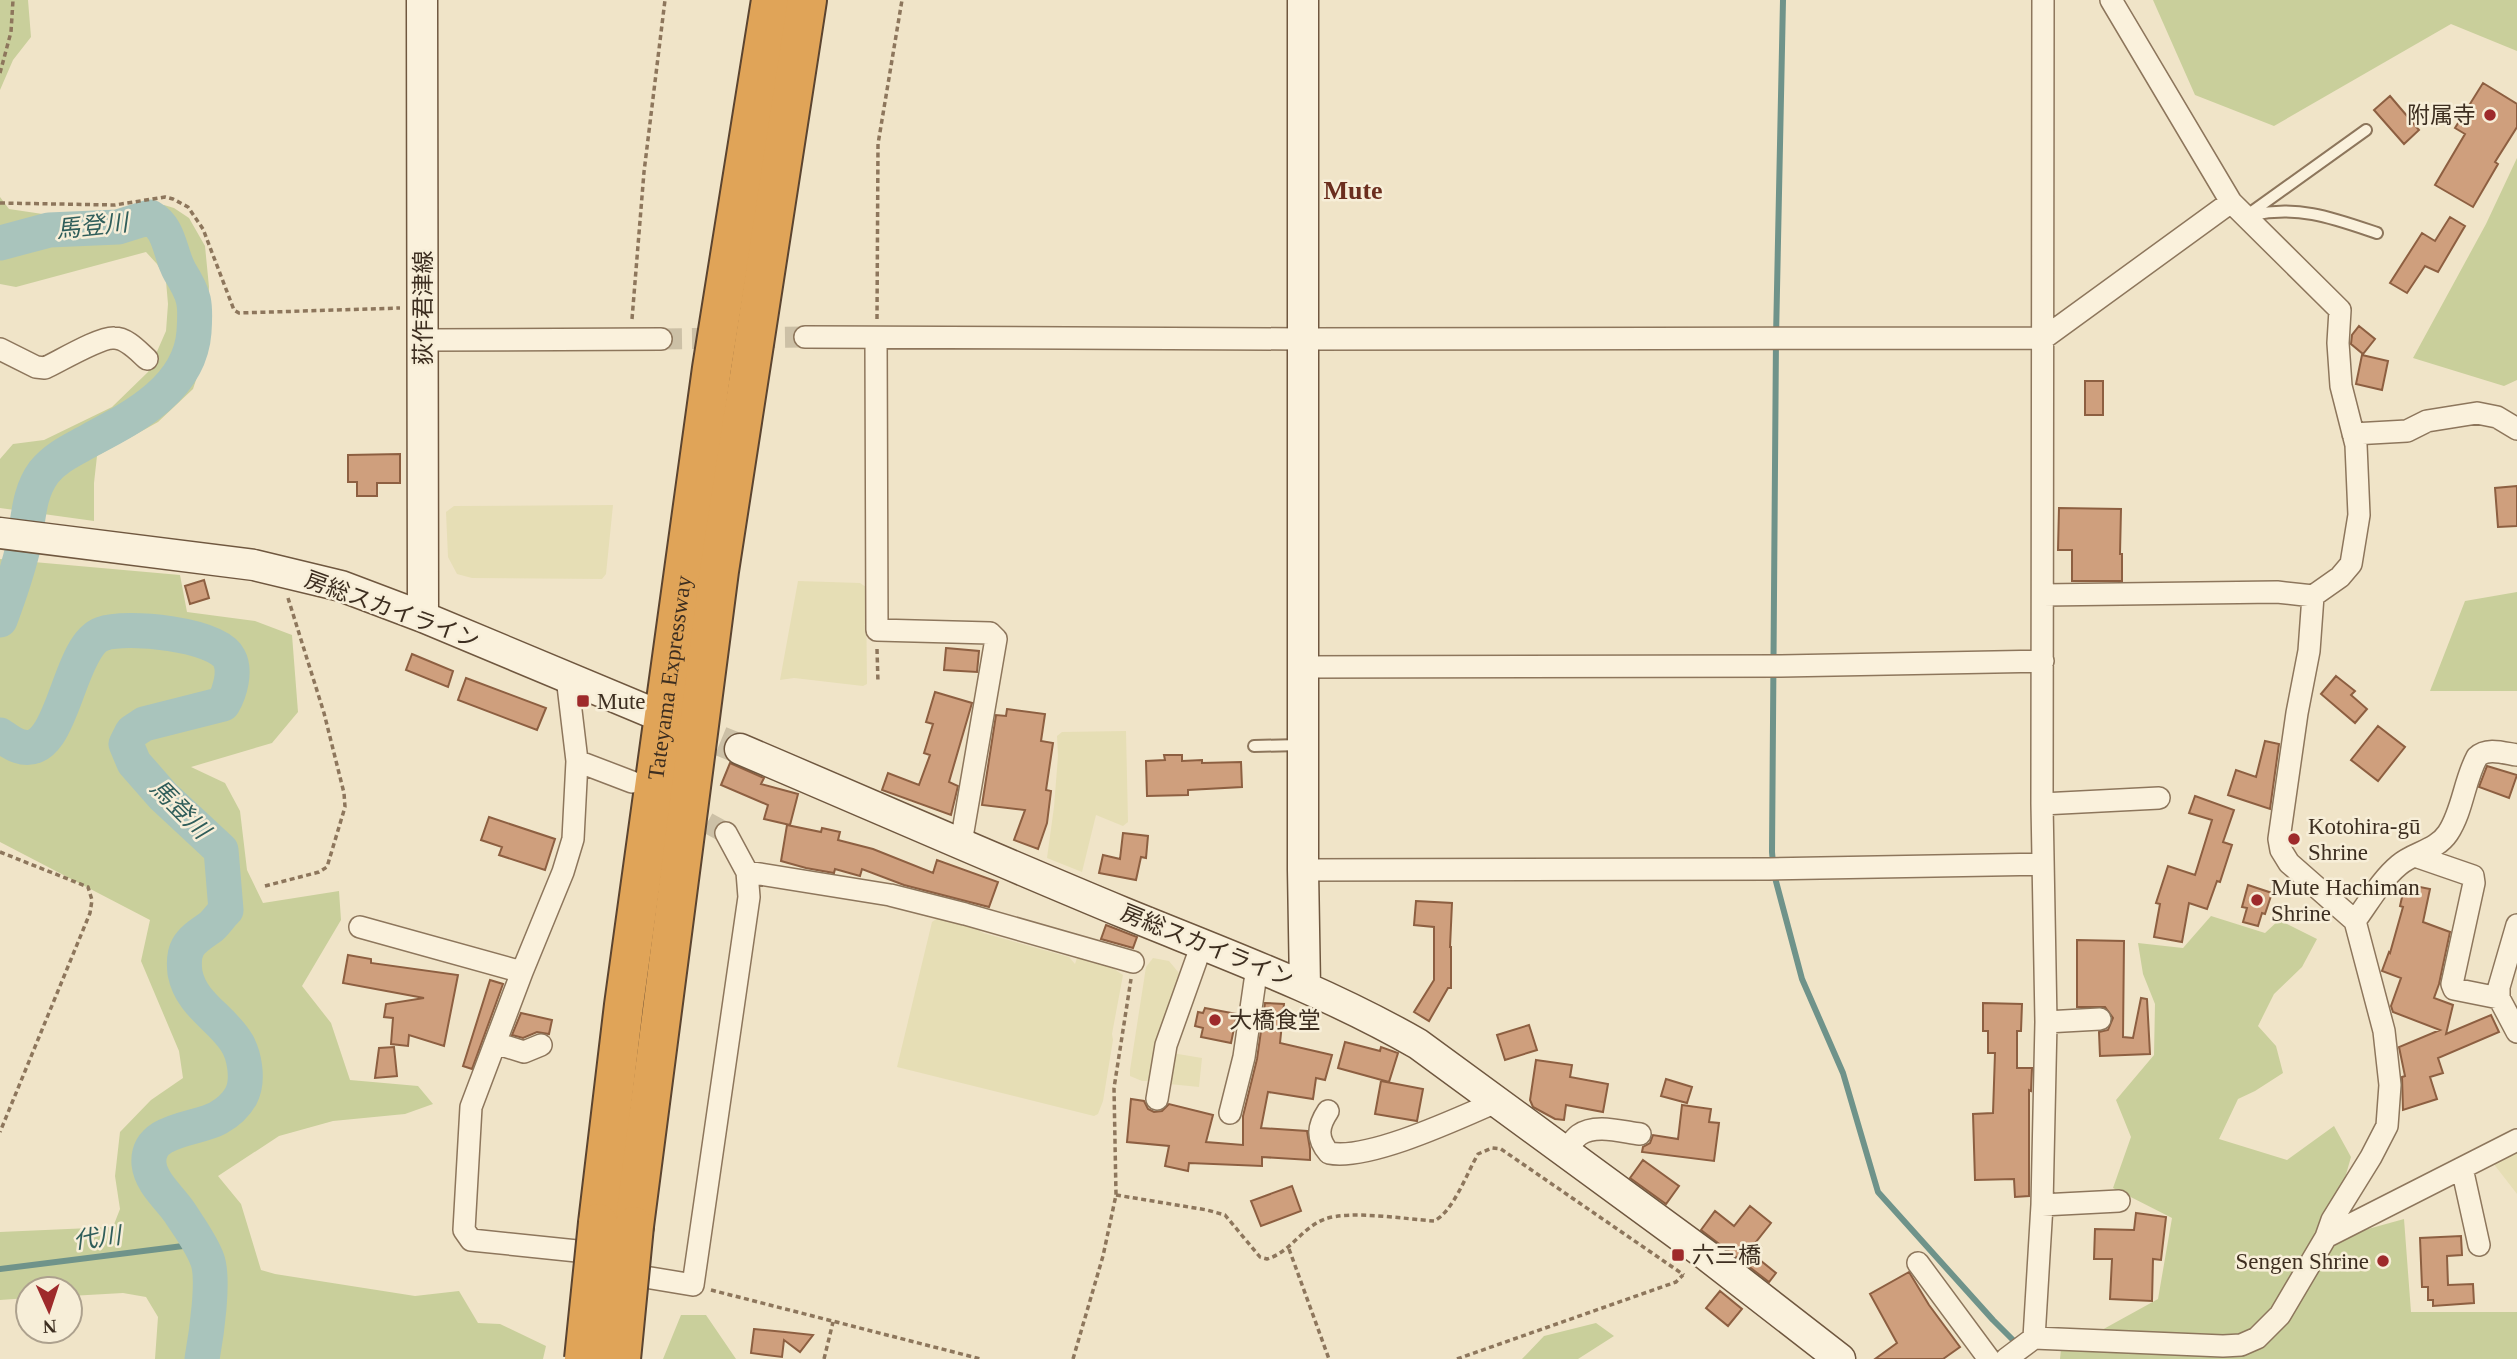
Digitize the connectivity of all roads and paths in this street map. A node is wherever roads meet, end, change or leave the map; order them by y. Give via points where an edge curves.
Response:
1 (13, 0) edge
2 (422, 0) edge
3 (665, 0) edge
4 (771, 0) edge
5 (807, 0) edge
6 (902, 0) edge
7 (1303, 0) edge
8 (2043, 0) edge
9 (2111, 0) edge
10 (0, 73) edge
11 (2365, 130) dead end
12 (0, 203) edge
13 (2238, 209) junction
14 (2377, 233) dead end
15 (424, 308) junction
16 (805, 337) tunnel mouth
17 (876, 338) junction
18 (2044, 338) junction
19 (631, 339) junction
20 (661, 339) tunnel mouth
21 (1302, 339) junction
22 (424, 340) junction
23 (0, 349) edge
24 (147, 359) dead end
25 (2517, 429) edge
26 (2353, 434) junction
27 (0, 533) edge
28 (278, 571) junction
29 (2043, 595) junction
30 (2313, 596) junction
31 (423, 617) junction
32 (877, 629) junction
33 (2043, 661) junction
34 (1302, 667) junction
35 (567, 677) junction
36 (878, 683) dead end
37 (648, 711) tunnel mouth
38 (1303, 745) junction
39 (1254, 746) dead end
40 (740, 749) tunnel mouth
41 (2517, 755) edge
42 (577, 761) junction
43 (632, 782) dead end
44 (2159, 798) dead end
45 (2042, 804) junction
46 (726, 833) tunnel mouth
47 (961, 843) junction
48 (0, 852) edge
49 (2415, 856) junction
50 (2042, 864) junction
51 (1303, 870) junction
52 (747, 872) junction
53 (265, 886) dead end
54 (2355, 921) junction
55 (2517, 925) edge
56 (360, 927) dead end
57 (1202, 944) junction
58 (1133, 962) joint
59 (1257, 967) junction
60 (522, 972) junction
61 (1305, 987) junction
62 (2499, 998) junction
63 (2100, 1019) dead end
64 (2046, 1022) junction
65 (2517, 1032) edge
66 (495, 1043) junction
67 (541, 1045) dead end
68 (1157, 1099) dead end
69 (1496, 1102) junction
70 (1328, 1111) dead end
71 (1230, 1113) dead end
72 (0, 1132) edge
73 (1640, 1134) dead end
74 (2517, 1140) edge
75 (1564, 1151) junction
76 (2462, 1168) junction
77 (1116, 1195) junction
78 (2119, 1201) dead end
79 (2042, 1205) junction
80 (603, 1233) junction
81 (2326, 1237) junction
82 (2479, 1245) dead end
83 (1289, 1249) junction
84 (1918, 1263) dead end
85 (1695, 1265) junction
86 (651, 1278) dead end
87 (693, 1285) junction
88 (833, 1322) junction
89 (2032, 1340) junction
90 (1812, 1350) edge
91 (584, 1359) edge
92 (621, 1359) edge
93 (824, 1359) edge
94 (981, 1359) edge
95 (1073, 1359) edge
96 (1329, 1359) edge
97 (1457, 1359) edge
98 (1840, 1359) edge
99 (1989, 1359) edge
100 (2006, 1359) edge

1 - 10 path via 11,32
2 - 15 main road, 荻作君津線
3 - 19 path via 644,172
4 - 80 highway, Tateyama Expressway via 712,368 626,991
5 - 80 highway, Tateyama Expressway via 719,571
6 - 17 path via 878,144
7 - 21 main road
8 - 18 street
9 - 13 street
11 - 13 lane
12 - 15 path via 115,205 173,199 188,208 203,229 239,313
13 - 14 lane via 2312,212
13 - 18 street
13 - 26 street via 2340,310 2341,386
15 - 22 main road, 荻作君津線
16 - 17 street
17 - 21 street
17 - 32 street
18 - 21 street
18 - 29 street
19 - 20 street
19 - 22 street
21 - 34 main road
22 - 31 main road, 荻作君津線
23 - 24 street via 46,368 115,338
25 - 26 street via 2497,417 2477,413 2427,421 2407,431
26 - 30 street via 2360,515 2355,548 2346,571
27 - 28 main road, 房総スカイライン
28 - 31 main road, 房総スカイライン via 341,586
28 - 53 path via 324,713 345,807 327,867
29 - 30 street via 2277,592
29 - 33 street
30 - 54 street via 2280,850
31 - 35 main road, 房総スカイライン
32 - 36 path
32 - 47 street via 990,633 996,639
33 - 34 street
33 - 45 street
34 - 38 main road
35 - 37 main road, 房総スカイライン
35 - 42 street
38 - 39 lane
38 - 51 main road
40 - 47 main road, 房総スカイライン
41 - 49 street via 2482,752 2448,833 2440,844
42 - 43 street
42 - 60 street via 573,839
44 - 45 street
45 - 50 street
46 - 52 street
47 - 57 main road, 房総スカイライン
48 - 72 path via 88,887 92,900
49 - 54 street via 2386,877
49 - 62 street via 2473,876 2452,984 2454,989
50 - 51 street
50 - 64 street
51 - 61 main road
52 - 58 street via 890,895
52 - 87 street via 749,897
54 - 81 street via 2384,1031 2390,1084 2387,1126
55 - 62 street
56 - 60 street
57 - 59 main road, 房総スカイライン
57 - 68 street via 1166,1045
58 - 77 path via 1114,1088
59 - 61 main road, 房総スカイライン
59 - 71 street via 1244,1057
60 - 66 street
61 - 69 main road, 房総スカイライン via 1418,1044
62 - 65 street
63 - 64 street
64 - 79 street
66 - 67 street via 524,1052
66 - 80 street via 471,1107 464,1230 471,1240
69 - 70 street via 1390,1144 1338,1154 1329,1153 1320,1140 1321,1122
69 - 75 main road, 房総スカイライン
73 - 75 street via 1587,1130
74 - 76 street
75 - 85 main road, 房総スカイライン
76 - 81 street
76 - 82 street
77 - 83 path via 1225,1215 1260,1257 1267,1259
77 - 95 path
78 - 79 street
79 - 89 street
80 - 91 highway, Tateyama Expressway, bridge
80 - 92 highway, Tateyama Expressway, bridge
81 - 89 street via 2280,1315 2257,1338 2241,1345
83 - 85 path via 1302,1233 1325,1219 1381,1216 1434,1221 1448,1209 1478,1154 1492,1148 1501,1149
83 - 96 path
84 - 99 street
85 - 90 main road, 房総スカイライン
85 - 97 path via 1676,1282
86 - 87 street
87 - 88 path
88 - 93 path
88 - 94 path
89 - 100 street
90 - 98 main road, 房総スカイライン

